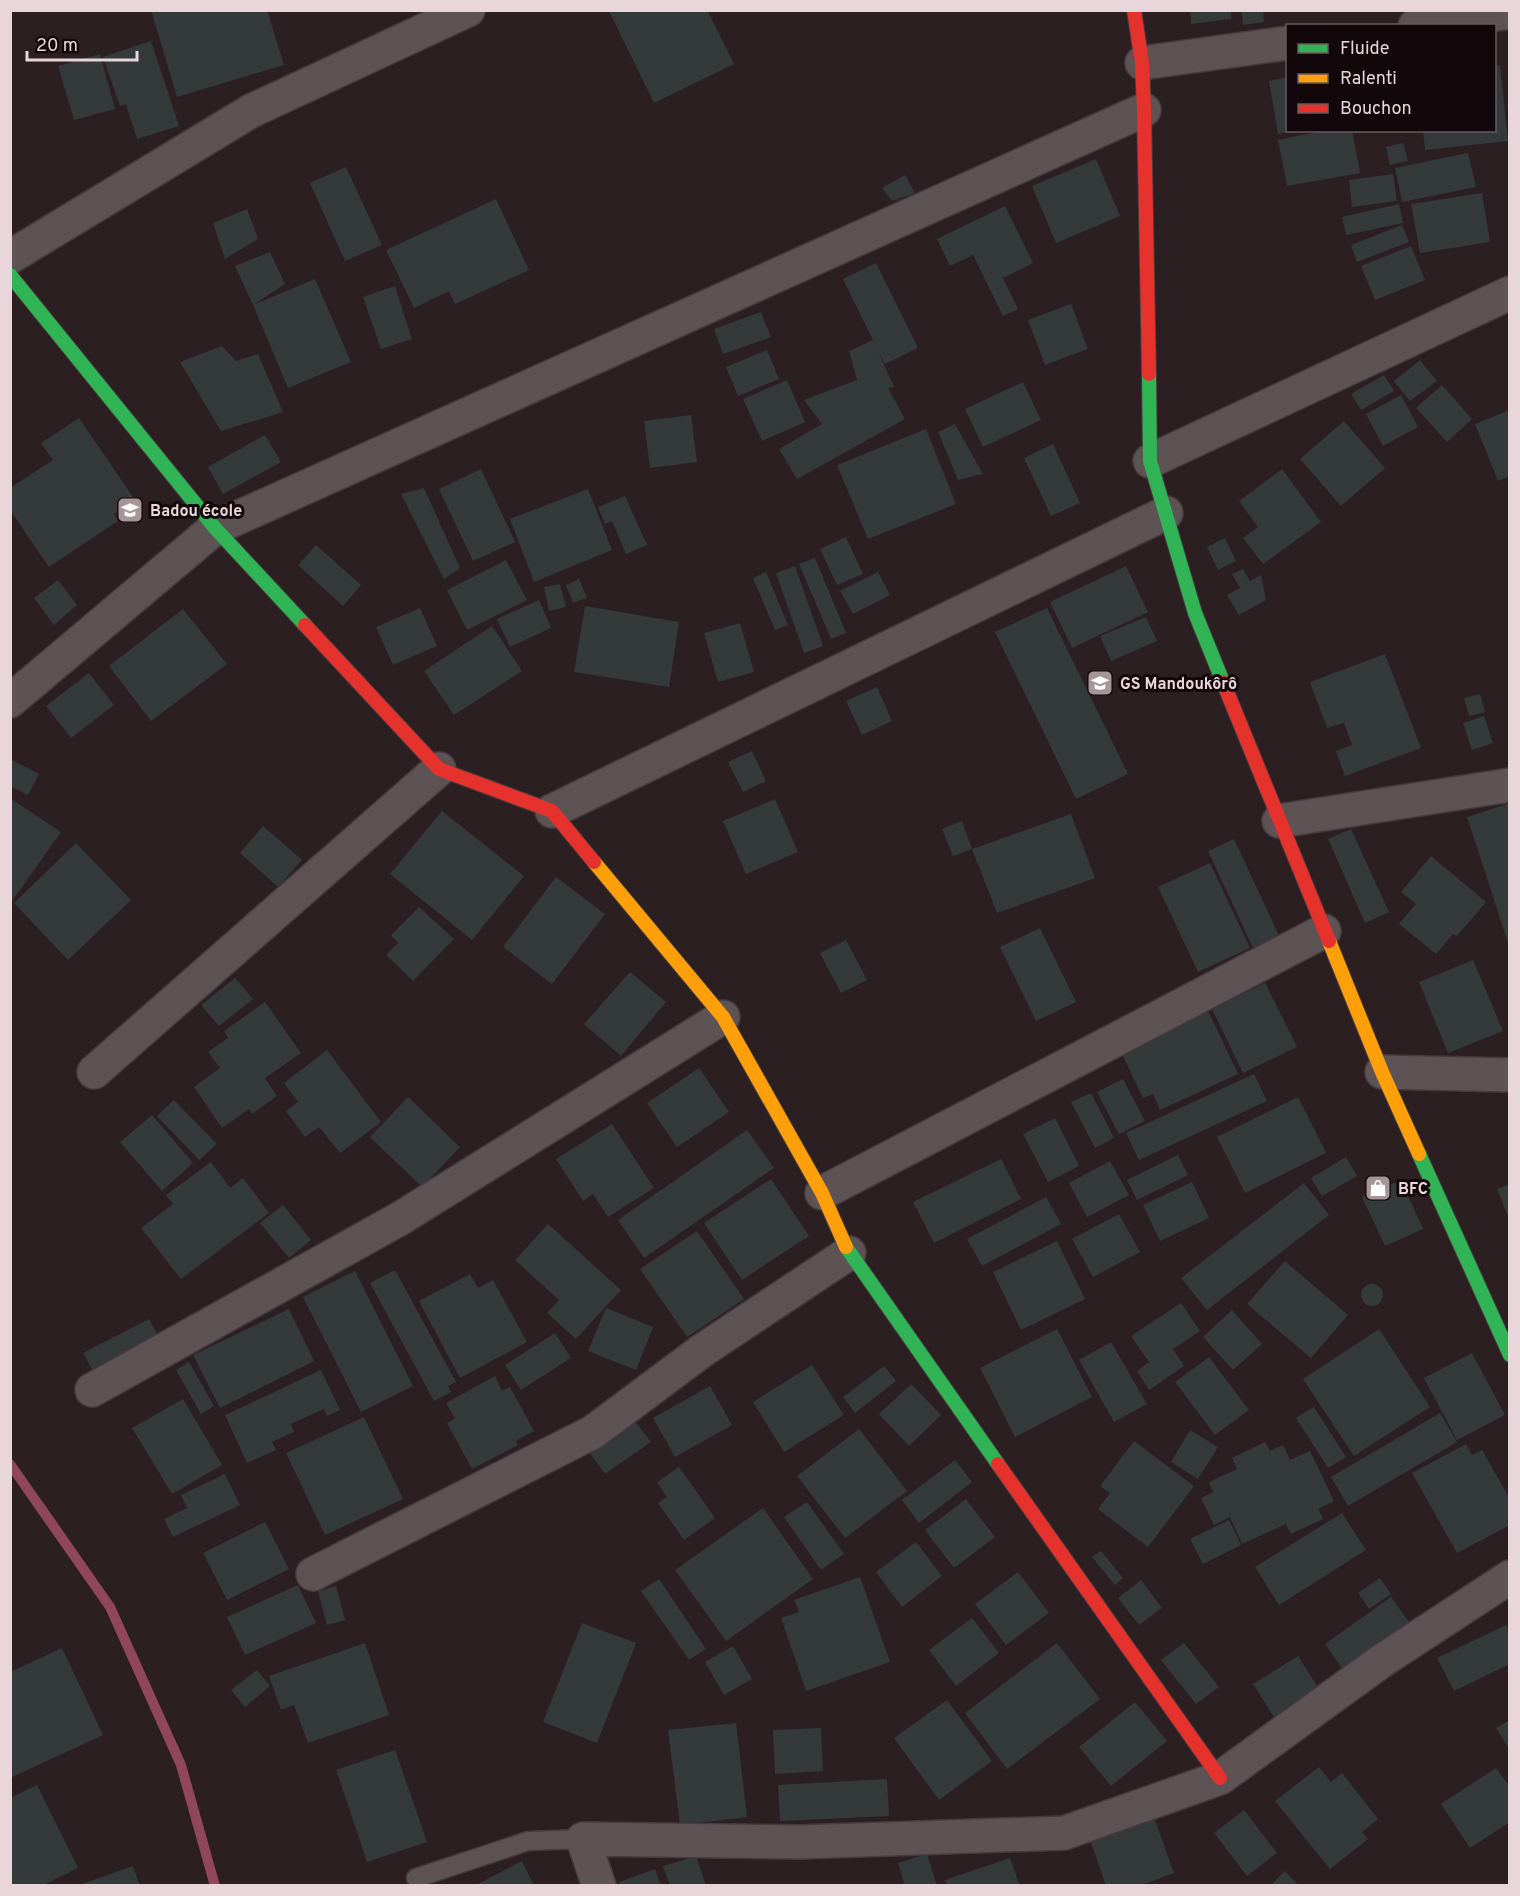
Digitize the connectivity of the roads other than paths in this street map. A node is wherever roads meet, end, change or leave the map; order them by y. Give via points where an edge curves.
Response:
1 (468, 10) edge
2 (1134, 10) edge
3 (1509, 12) edge
4 (1428, 24) edge
5 (1286, 43) edge
6 (1142, 63) junction
7 (1144, 110) junction
8 (10, 257) edge
9 (10, 275) edge
10 (1509, 293) edge
11 (1150, 461) junction
12 (1166, 513) junction
13 (215, 528) junction
14 (10, 701) edge
15 (439, 769) junction
16 (1509, 785) edge
17 (552, 811) junction
18 (1279, 821) junction
19 (1324, 931) junction
20 (723, 1017) junction
21 (94, 1072) dead end
22 (1382, 1072) junction
23 (1509, 1075) edge
24 (822, 1193) junction
25 (849, 1253) junction
26 (1509, 1356) edge
27 (92, 1390) dead end
28 (313, 1574) dead end
29 (1509, 1578) edge
30 (1220, 1778) junction
31 (584, 1839) junction
32 (416, 1878) dead end
33 (599, 1886) edge

1 - 8 street via 251,111
2 - 6 street
3 - 4 street
5 - 6 street
6 - 7 street
7 - 11 street
7 - 13 street
9 - 13 street
10 - 11 street
11 - 12 street
12 - 17 street
12 - 18 street via 1195,613
13 - 14 street
13 - 15 street
15 - 17 street
15 - 21 street
16 - 18 street
17 - 20 street
18 - 19 street
19 - 22 street
19 - 24 street
20 - 24 street
20 - 27 street via 401,1218
22 - 23 street
22 - 26 street
24 - 25 street
25 - 28 street via 703,1350 593,1432
25 - 30 street
29 - 30 street via 1383,1660
30 - 31 street via 1064,1833 801,1842
31 - 32 lane via 528,1841
31 - 33 street

